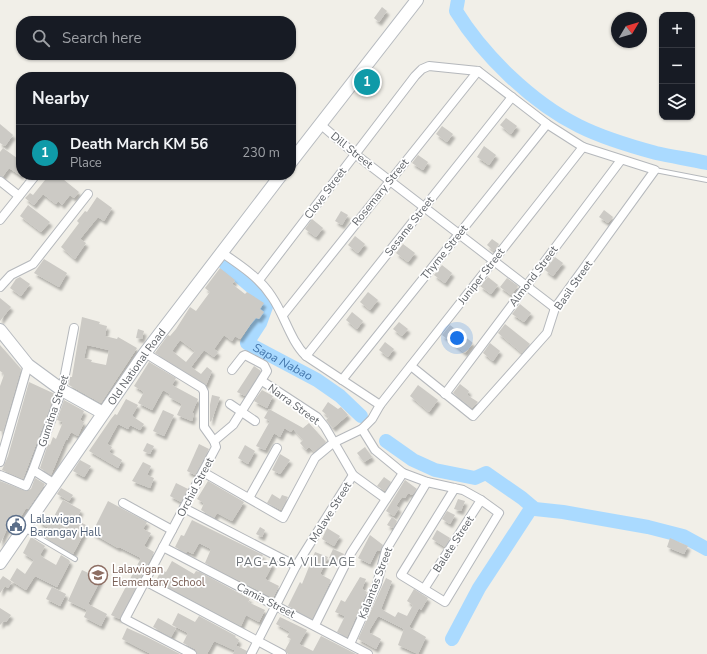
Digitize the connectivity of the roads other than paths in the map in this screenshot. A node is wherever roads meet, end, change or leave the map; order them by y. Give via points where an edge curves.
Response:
1 (417, 0) edge
2 (478, 70) junction
3 (512, 97) junction
4 (320, 124) junction
5 (547, 124) junction
6 (583, 147) junction
7 (355, 154) junction
8 (296, 155) edge
9 (621, 160) junction
10 (655, 170) junction
11 (31, 180) edge
12 (277, 180) edge
13 (389, 180) junction
14 (707, 180) edge
15 (0, 181) edge
16 (88, 194) dead end
17 (18, 196) junction
18 (425, 207) junction
19 (0, 220) edge
20 (459, 234) junction
21 (221, 252) junction
22 (494, 260) junction
23 (259, 280) junction
24 (526, 285) junction
25 (0, 287) edge
26 (555, 308) junction
27 (283, 315) junction
28 (74, 328) dead end
29 (0, 330) edge
30 (145, 353) junction
31 (306, 356) junction
32 (28, 365) junction
33 (411, 366) junction
34 (232, 370) dead end
35 (342, 380) junction
36 (262, 381) junction
37 (62, 390) junction
38 (445, 394) junction
39 (230, 404) dead end
40 (380, 405) junction
41 (241, 412) junction
42 (103, 413) junction
43 (254, 421) dead end
44 (362, 429) junction
45 (214, 441) junction
46 (333, 443) junction
47 (276, 448) dead end
48 (0, 462) edge
49 (33, 470) junction
50 (203, 472) junction
51 (403, 473) junction
52 (0, 475) edge
53 (353, 475) junction
54 (427, 482) junction
55 (55, 484) junction
56 (455, 488) junction
57 (249, 498) junction
58 (386, 499) junction
59 (482, 500) junction
60 (123, 503) dead end
61 (184, 508) junction
62 (24, 529) junction
63 (172, 530) junction
64 (163, 547) junction
65 (75, 559) dead end
66 (0, 563) edge
67 (296, 566) junction
68 (145, 581) junction
69 (424, 589) junction
70 (276, 605) junction
71 (315, 625) junction
72 (258, 641) junction
73 (350, 644) junction
74 (192, 654) edge
75 (251, 654) edge
76 (282, 654) edge
77 (368, 654) edge

1 - 4 main road
2 - 3 street
2 - 7 street, Clove Street via 429,66 422,69
2 - 13 street, Rosemary Street
3 - 5 street
3 - 18 street, Sesame Street
4 - 7 street, Dill Street
4 - 8 main road
5 - 6 street
5 - 20 street, Thyme Street
6 - 9 street
6 - 22 street, Juniper Street
7 - 13 street, Dill Street
7 - 23 street, Clove Street
9 - 10 street
9 - 24 street, Almond Street
10 - 14 lane
10 - 26 street, Basil Street
11 - 17 street
12 - 21 main road, Old National Road
13 - 18 street, Dill Street
13 - 27 street, Rosemary Street
15 - 17 street
16 - 25 street via 33,264 11,275
17 - 19 street
18 - 20 street, Dill Street
18 - 31 street, Sesame Street
20 - 22 street, Dill Street
20 - 35 street, Thyme Street
21 - 23 street
21 - 30 main road, Old National Road
22 - 24 street, Dill Street
22 - 33 street, Juniper Street
23 - 27 street
24 - 26 street, Dill Street
24 - 38 street, Almond Street
26 - 38 street, Basil Street via 547,333 473,416
27 - 31 street via 297,347
28 - 37 street, Gumitna Street
29 - 32 main road
30 - 42 main road, Old National Road
30 - 45 street via 202,388 204,427
31 - 35 street
32 - 37 main road
32 - 48 street
33 - 38 street
33 - 40 street, Juniper Street
34 - 36 street via 245,355 266,367 267,371
35 - 40 street
36 - 41 street
36 - 46 street, Narra Street via 316,417 325,427
37 - 42 main road
37 - 49 street, Gumitna Street
39 - 41 street
40 - 44 street, Juniper Street
41 - 43 street
41 - 45 street via 233,425
42 - 55 main road, Old National Road
44 - 46 street
44 - 51 street via 375,450
45 - 50 street, Orchid Street via 216,447
46 - 53 street, Narra Street
46 - 57 street via 315,458 283,518
47 - 57 street
49 - 52 street, Gumitna Street via 26,486
49 - 55 street
50 - 57 street
50 - 61 street, Orchid Street
51 - 54 street
51 - 58 street
53 - 58 street, Narra Street
53 - 67 street, Molave Street
54 - 56 street
54 - 73 street, Kalantas Street via 386,550 376,584
55 - 62 main road, Old National Road
56 - 59 street
56 - 69 street via 401,575
58 - 71 street via 351,553
59 - 69 street, Balete Street
59 - 69 street via 499,513 445,602
60 - 63 street
61 - 63 street, Orchid Street
61 - 67 street
62 - 65 lane
62 - 66 main road, Old National Road
63 - 64 street, Orchid Street
64 - 68 street, Orchid Street
64 - 70 street, Camia Street
67 - 70 street, Molave Street
68 - 72 street
68 - 74 street, Orchid Street via 125,619
70 - 71 street, Camia Street
70 - 72 street, Molave Street
71 - 73 street, Camia Street
72 - 75 street, Molave Street
72 - 76 street
73 - 77 street, Camia Street

